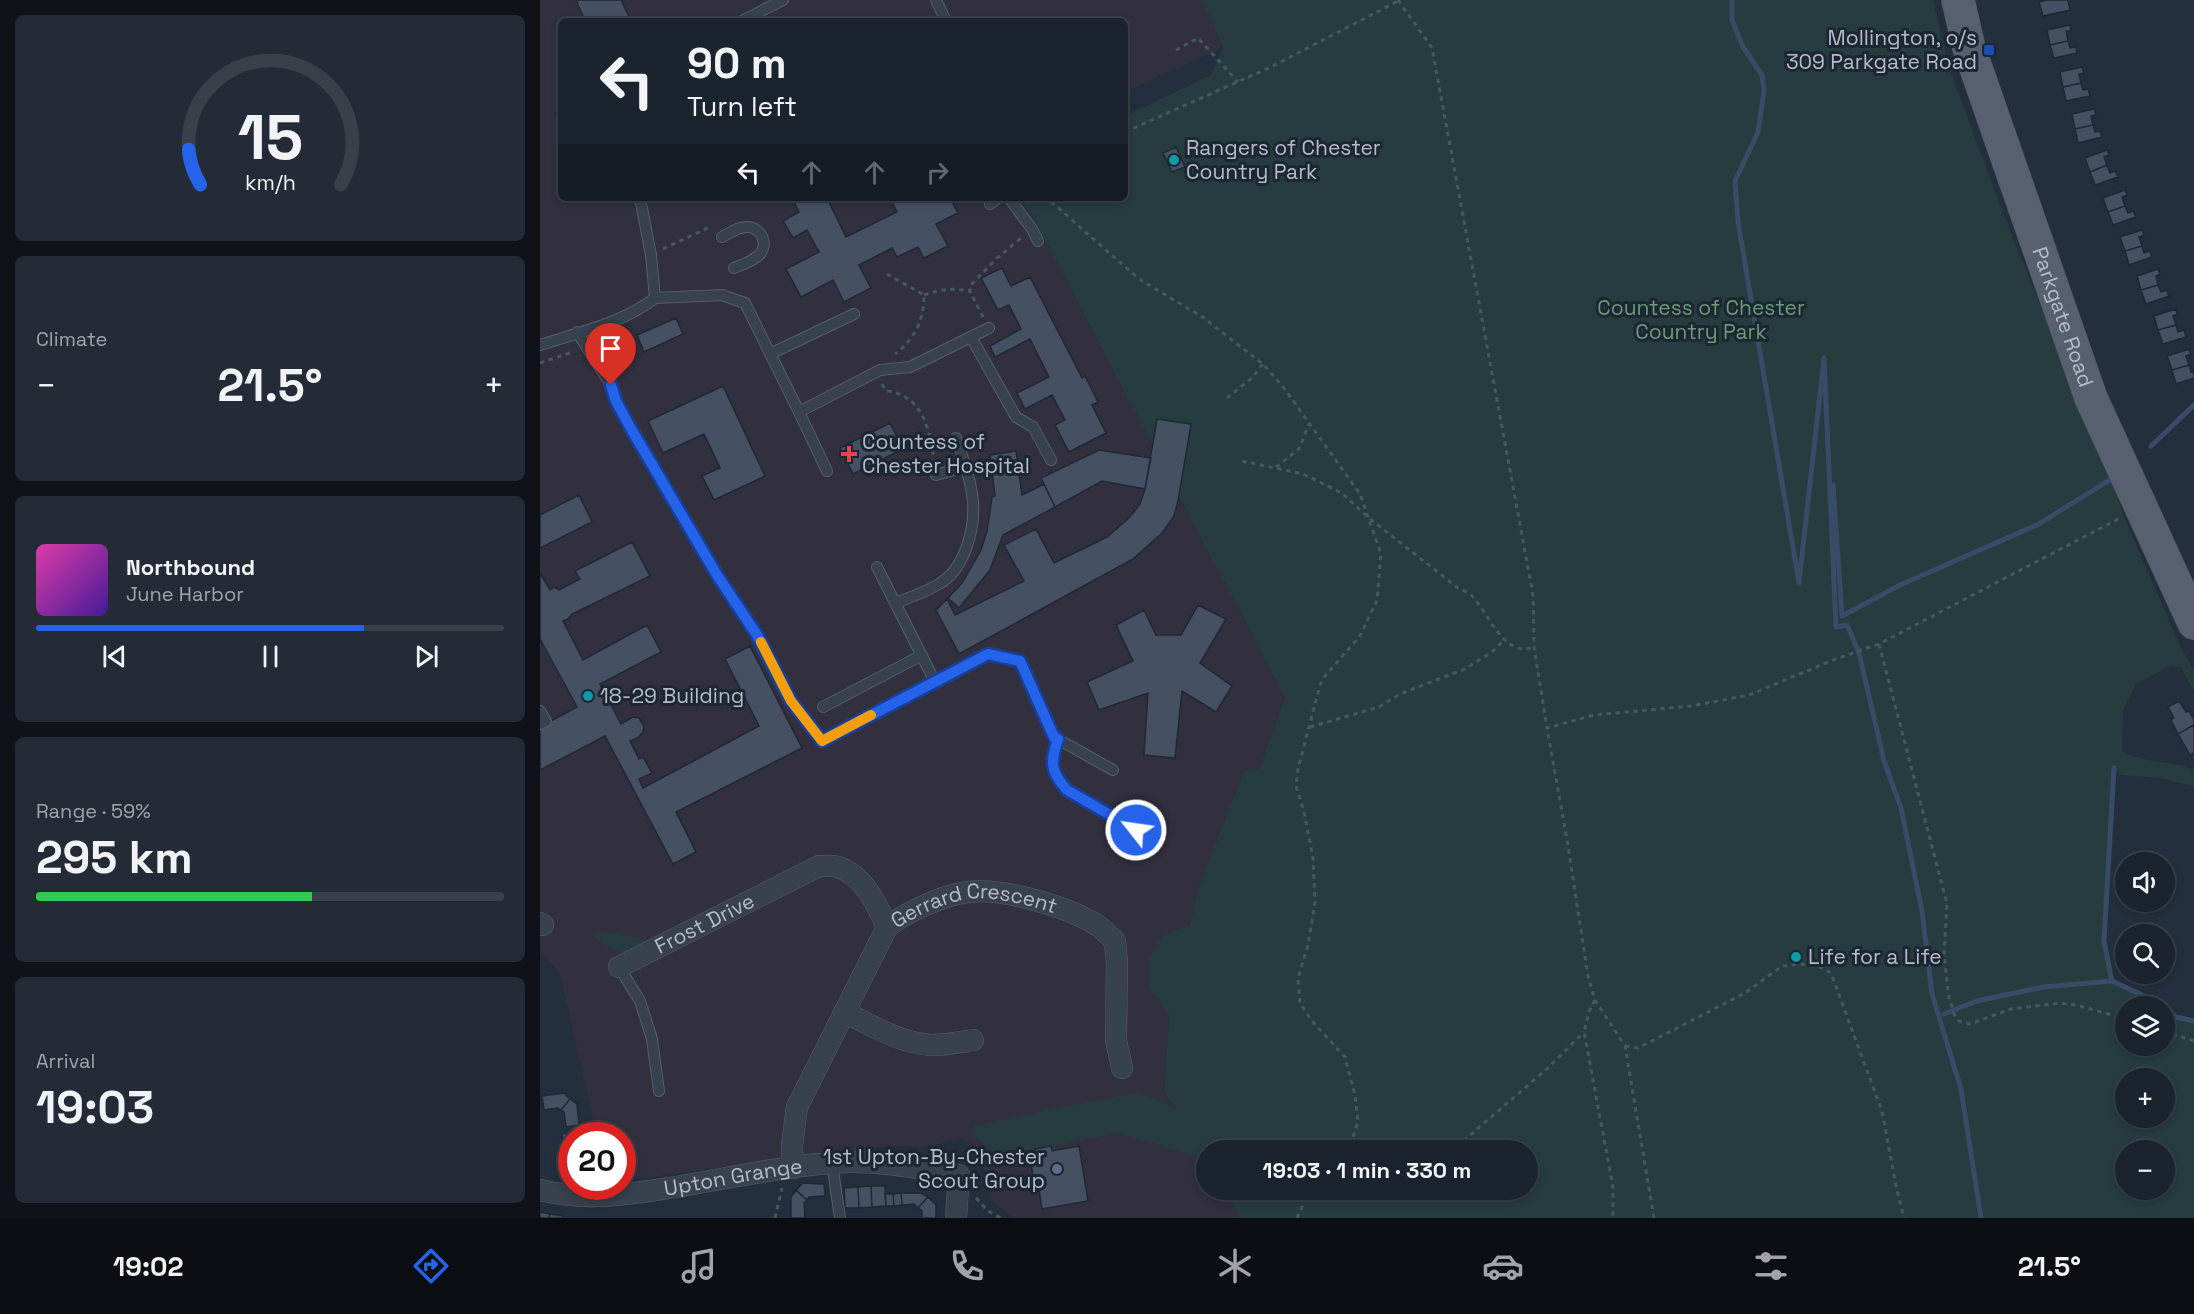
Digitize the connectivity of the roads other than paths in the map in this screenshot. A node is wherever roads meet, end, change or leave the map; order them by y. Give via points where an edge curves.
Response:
1 (783, 0) edge
2 (936, 0) edge
3 (1958, 0) edge
4 (748, 18) edge
5 (945, 18) edge
6 (641, 201) edge
7 (1012, 201) edge
8 (722, 237) dead end
9 (1038, 242) dead end
10 (734, 268) dead end
11 (655, 298) junction
12 (854, 314) dead end
13 (989, 328) road end
14 (578, 332) junction
15 (971, 338) junction
16 (540, 345) edge
17 (771, 354) junction
18 (799, 412) junction
19 (956, 438) dead end
20 (1051, 460) dead end
21 (965, 466) junction
22 (827, 471) dead end
23 (936, 475) dead end
24 (877, 567) dead end
25 (896, 603) junction
26 (2194, 623) edge
27 (922, 655) junction
28 (935, 682) junction
29 (823, 707) dead end
30 (540, 711) edge
31 (540, 724) edge
32 (1058, 739) junction
33 (1113, 770) dead end
34 (1136, 830) dead end
35 (887, 927) junction
36 (619, 967) joint
37 (844, 1012) junction
38 (973, 1040) dead end
39 (1122, 1068) dead end
40 (659, 1091) dead end
41 (832, 1163) junction
42 (790, 1168) junction
43 (540, 1190) edge
44 (840, 1218) edge
45 (956, 1218) edge

1 - 4 lane
2 - 5 lane
3 - 26 main road, Parkgate Road via 1969,48 2091,398
6 - 11 lane
7 - 9 lane
8 - 10 lane via 742,227 753,228 762,236 764,247 758,256
11 - 14 lane via 644,308
11 - 17 lane via 722,295 745,303
12 - 17 lane
13 - 15 lane
14 - 16 lane
14 - 28 lane via 717,575 757,635 791,701 822,741
15 - 18 lane via 910,367 880,370
15 - 20 lane via 1016,417 1032,428
17 - 18 lane
18 - 22 lane
19 - 21 lane
21 - 23 lane
21 - 25 lane via 973,503 963,558 940,584
24 - 25 lane
25 - 27 lane
27 - 28 lane
27 - 29 lane
28 - 32 lane via 988,654 1020,661
30 - 31 lane via 546,721
32 - 33 lane
32 - 34 lane via 1052,757 1059,782
35 - 36 street, Frost Drive via 874,899 852,873 836,866 819,866
35 - 37 street, Gerrard Crescent
35 - 39 street, Gerrard Crescent via 938,901 968,892 1038,901 1100,927 1114,941 1116,1040
36 - 40 lane, Frost Drive via 640,1000 652,1039
37 - 38 street via 913,1042 932,1045
37 - 42 street, Gerrard Crescent via 797,1107
41 - 42 street, Upton Grange
41 - 44 lane
41 - 45 street, Upton Grange via 917,1168 958,1175
42 - 43 street, Upton Grange via 610,1197

